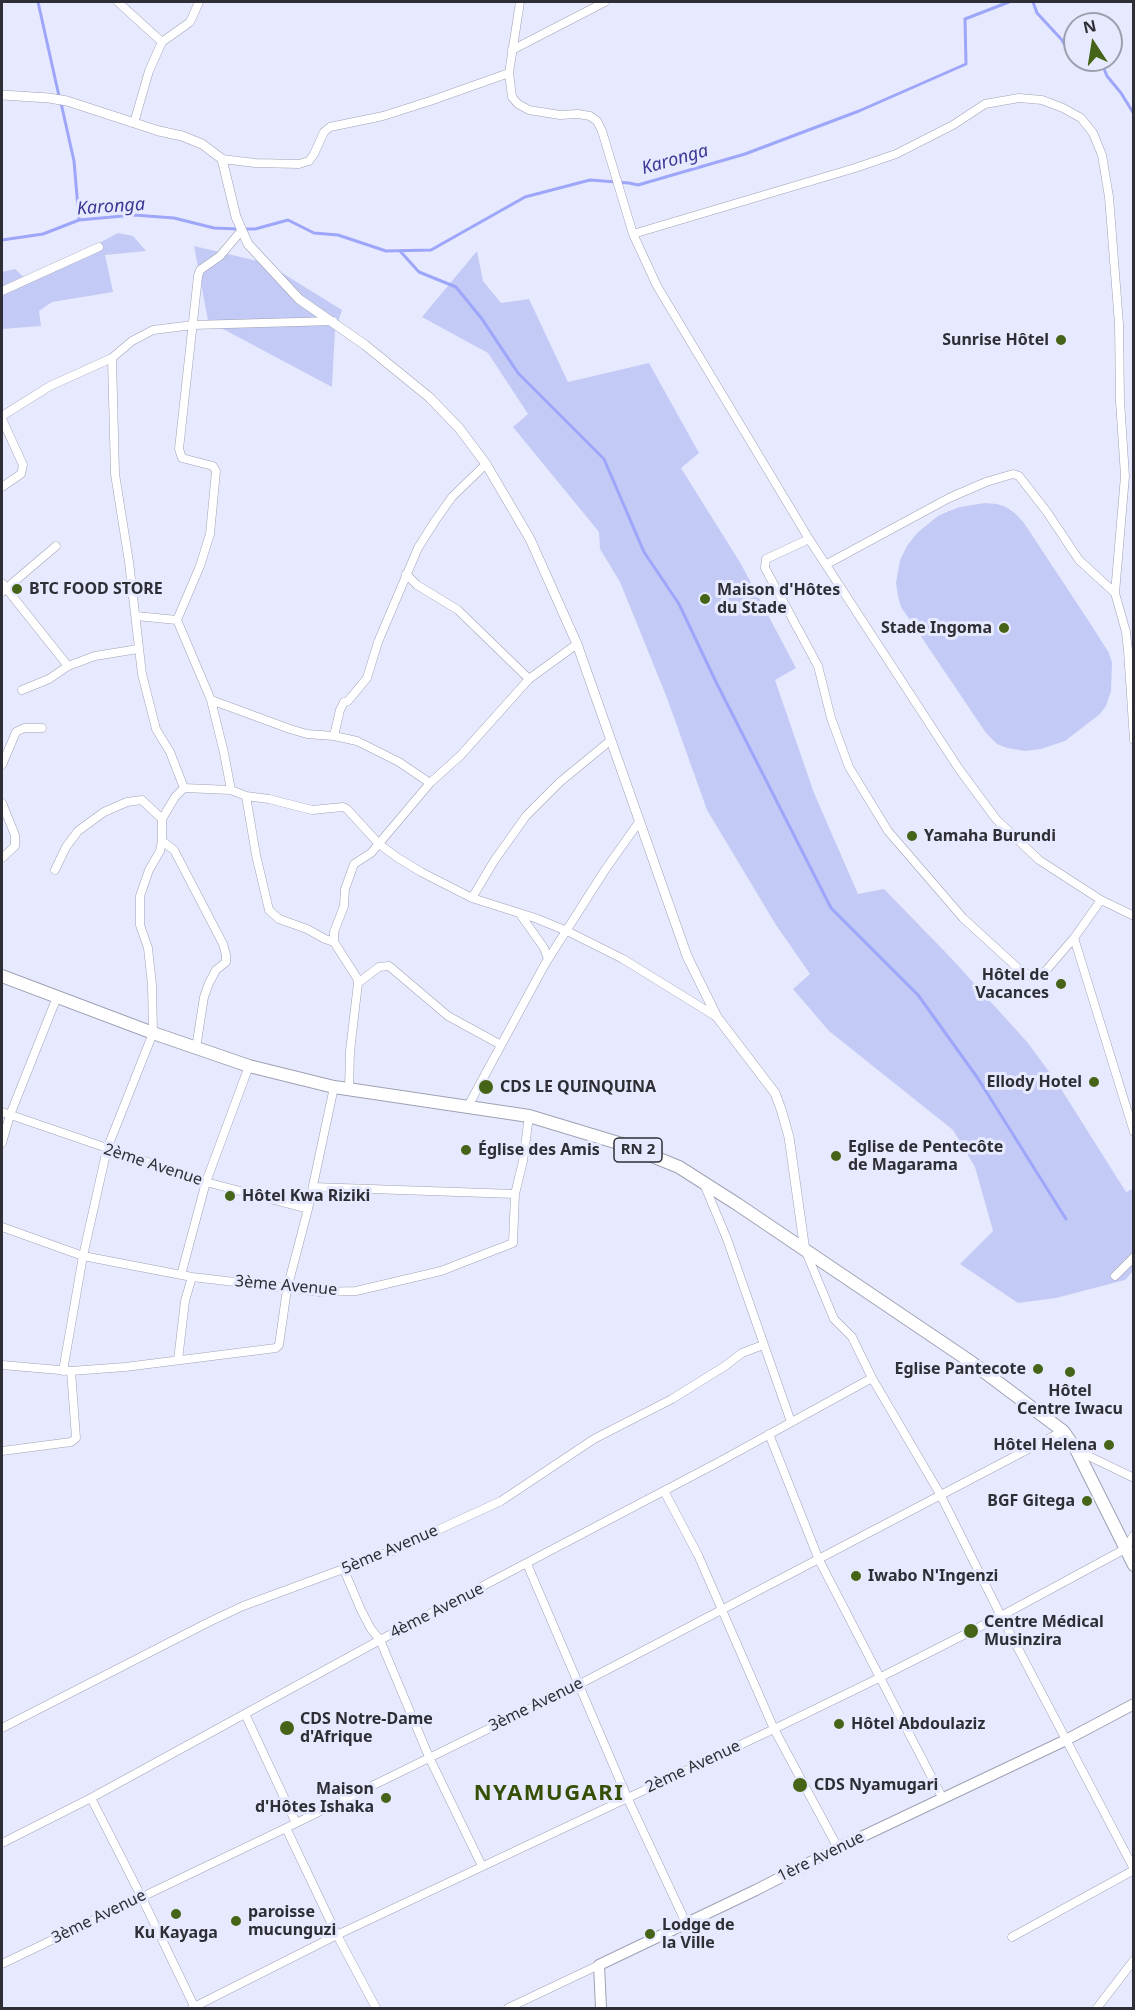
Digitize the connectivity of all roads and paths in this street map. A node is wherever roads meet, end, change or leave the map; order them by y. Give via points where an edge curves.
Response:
1 (118, 2) edge
2 (199, 2) edge
3 (520, 2) edge
4 (605, 2) edge
5 (162, 42) junction
6 (512, 50) junction
7 (509, 74) junction
8 (2, 95) edge
9 (134, 123) junction
10 (222, 159) junction
11 (241, 231) junction
12 (633, 234) junction
13 (99, 247) dead end
14 (2, 291) edge
15 (333, 321) junction
16 (192, 325) junction
17 (112, 357) junction
18 (2, 418) edge
19 (486, 465) junction
20 (2, 487) edge
21 (809, 539) junction
22 (56, 546) dead end
23 (827, 564) junction
24 (406, 574) junction
25 (3, 588) edge
26 (1115, 592) junction
27 (136, 616) junction
28 (177, 620) junction
29 (577, 644) junction
30 (138, 649) junction
31 (68, 666) junction
32 (529, 680) junction
33 (22, 690) dead end
34 (211, 700) junction
35 (42, 728) dead end
36 (334, 736) junction
37 (611, 740) junction
38 (1134, 740) edge
39 (2, 765) edge
40 (430, 783) junction
41 (184, 788) junction
42 (231, 790) junction
43 (246, 796) junction
44 (2, 802) edge
45 (162, 819) junction
46 (639, 822) junction
47 (162, 841) junction
48 (379, 844) junction
49 (2, 858) edge
50 (55, 870) dead end
51 (472, 898) junction
52 (1101, 900) junction
53 (520, 914) junction
54 (1134, 916) edge
55 (567, 931) junction
56 (1074, 938) junction
57 (334, 942) junction
58 (548, 959) junction
59 (2, 976) edge
60 (358, 983) junction
61 (57, 997) junction
62 (717, 1017) junction
63 (153, 1033) junction
64 (501, 1045) junction
65 (196, 1048) junction
66 (249, 1066) junction
67 (334, 1087) junction
68 (349, 1090) junction
69 (467, 1108) junction
70 (6, 1114) edge
71 (529, 1116) junction
72 (1134, 1132) edge
73 (2, 1143) edge
74 (107, 1149) junction
75 (702, 1181) junction
76 (206, 1182) junction
77 (313, 1188) junction
78 (515, 1194) junction
79 (308, 1209) junction
80 (2, 1227) edge
81 (805, 1251) junction
82 (83, 1256) junction
83 (1134, 1257) edge
84 (181, 1275) junction
85 (1115, 1276) dead end
86 (192, 1278) junction
87 (287, 1289) junction
88 (763, 1345) junction
89 (178, 1360) junction
90 (2, 1365) edge
91 (67, 1371) junction
92 (872, 1378) junction
93 (791, 1422) junction
94 (1063, 1431) junction
95 (768, 1434) junction
96 (2, 1451) edge
97 (1077, 1451) junction
98 (1134, 1478) edge
99 (664, 1491) junction
100 (940, 1494) junction
101 (1134, 1536) edge
102 (1125, 1549) junction
103 (819, 1560) junction
104 (527, 1564) junction
105 (1134, 1565) edge
106 (344, 1570) junction
107 (722, 1610) junction
108 (1001, 1616) junction
109 (380, 1640) junction
110 (879, 1678) junction
111 (578, 1685) junction
112 (1134, 1704) edge
113 (245, 1714) junction
114 (2, 1728) edge
115 (774, 1729) junction
116 (1066, 1740) junction
117 (429, 1757) junction
118 (627, 1797) junction
119 (91, 1798) junction
120 (943, 1799) junction
121 (296, 1823) junction
122 (286, 1828) junction
123 (2, 1843) edge
124 (838, 1848) junction
125 (482, 1866) junction
126 (1134, 1870) edge
127 (141, 1896) junction
128 (686, 1923) junction
129 (337, 1935) junction
130 (1012, 1937) dead end
131 (1134, 1960) edge
132 (2, 1964) edge
133 (599, 1965) junction
134 (194, 2008) edge
135 (376, 2008) edge
136 (508, 2008) edge
137 (601, 2008) edge
138 (1097, 2008) edge

1 - 5 street
2 - 5 street via 190,22
3 - 6 street
4 - 6 street
5 - 9 street via 148,71
6 - 7 street
7 - 10 street via 383,116 330,127 309,161 299,164
7 - 12 street via 512,97 529,110 578,114 597,121
8 - 9 street via 67,101
9 - 10 street via 202,144
10 - 11 street
11 - 15 street via 248,244 299,298
11 - 16 street via 220,256 200,270
12 - 21 street via 672,313
12 - 26 street via 896,154 992,102 1042,100 1081,118 1093,133 1102,155 1119,314 1125,476
13 - 14 street
15 - 16 street
15 - 19 street via 429,397 459,428
16 - 17 street via 153,330
16 - 28 street via 180,454 182,458 213,466 217,475 210,534
17 - 18 street via 50,386
17 - 27 street via 115,474
18 - 20 street via 23,471
19 - 24 street via 452,497
19 - 29 street via 530,539
21 - 23 street
21 - 56 street via 766,559 765,568 818,666 849,767 888,831 963,918 1026,974 1042,974
22 - 25 street
23 - 26 street via 949,498 1013,474 1036,497 1079,560
23 - 52 street via 959,769 996,819 1039,860
24 - 32 street via 458,610
24 - 36 street via 367,678 344,702
25 - 31 street
26 - 38 street via 1126,632
27 - 28 street
27 - 30 street
28 - 34 street
29 - 32 street
29 - 37 street
30 - 31 street via 95,656
30 - 41 street via 156,729
31 - 33 street
32 - 40 street
34 - 36 street via 307,734
34 - 42 street
35 - 39 street via 16,732
36 - 40 street via 379,751
37 - 46 street
37 - 51 street via 526,816
40 - 48 street
41 - 42 street
41 - 45 street
42 - 43 street
43 - 48 street via 312,810 347,808
43 - 57 street via 269,910 279,919
44 - 49 street via 15,835 15,846
45 - 47 street
45 - 50 street via 142,800 104,812 78,831
46 - 55 street
46 - 62 street via 687,956
47 - 63 street via 141,896 140,925 148,948
47 - 65 street via 174,850 226,955 226,962 216,970 204,998
48 - 51 street via 421,872
48 - 57 street via 352,868
51 - 53 street
52 - 54 street
52 - 56 street
53 - 55 street
53 - 58 street
55 - 58 street
55 - 62 street via 623,959
56 - 72 street
57 - 60 street
58 - 64 street
59 - 61 main road, RN 2
60 - 64 street via 379,967 389,966 448,1016
60 - 68 street
61 - 63 main road, RN 2
61 - 70 street
62 - 81 street via 775,1093 789,1137
63 - 65 main road, RN 2
63 - 74 street
64 - 69 street
65 - 66 main road, RN 2
66 - 67 main road, RN 2
66 - 76 street
67 - 68 main road, RN 2
67 - 77 street
68 - 69 main road, RN 2
69 - 71 main road, RN 2
70 - 73 street
70 - 74 street, 2ème Avenue
71 - 75 main road, RN 2 via 625,1145
71 - 78 street, 3ème Avenue
74 - 76 street, 2ème Avenue
74 - 82 street
75 - 81 main road, RN 2
75 - 88 street via 727,1239
76 - 79 street, 2ème Avenue
76 - 84 street
77 - 78 street
77 - 79 street
78 - 87 street, 3ème Avenue via 514,1240 510,1245 441,1271 356,1291
79 - 87 street
80 - 82 street, 3ème Avenue
81 - 92 street via 834,1319 852,1337
81 - 94 main road, RN 2 via 971,1362
82 - 84 street, 3ème Avenue
82 - 91 street
83 - 85 street
84 - 86 street, 3ème Avenue
86 - 87 street, 3ème Avenue
86 - 89 street via 184,1301
87 - 89 street via 276,1348
88 - 93 street
88 - 106 street, 5ème Avenue via 742,1353 672,1399 594,1439 501,1502
89 - 91 street
90 - 91 street
91 - 96 street via 76,1438 71,1442
92 - 93 street, 4ème Avenue
92 - 100 street
93 - 95 street, 4ème Avenue
94 - 97 main road, RN 2
94 - 100 street, 3ème Avenue
95 - 99 street, 4ème Avenue
95 - 103 street
97 - 98 street
97 - 102 main road, RN 2
99 - 104 street, 4ème Avenue
99 - 107 street
100 - 103 street, 3ème Avenue
100 - 108 street
101 - 102 street
102 - 105 main road, RN 2
102 - 108 street, 2ème Avenue
103 - 107 street, 3ème Avenue
103 - 110 street
104 - 109 street, 4ème Avenue
104 - 111 street
106 - 109 street via 361,1610
106 - 114 street, 5ème Avenue via 243,1606
107 - 111 street, 3ème Avenue
107 - 115 street
108 - 110 street, 2ème Avenue
108 - 116 street
109 - 113 street, 4ème Avenue
109 - 117 street
110 - 115 street, 2ème Avenue
110 - 120 street
111 - 117 street, 3ème Avenue
111 - 118 street
112 - 116 main road, 1ère Avenue
113 - 119 street, 4ème Avenue
113 - 121 street
115 - 118 street, 2ème Avenue
115 - 124 street
116 - 120 main road, 1ère Avenue
116 - 126 street
117 - 121 street, 3ème Avenue
117 - 125 street
118 - 125 street, 2ème Avenue
118 - 128 street
119 - 123 street, 4ème Avenue
119 - 127 street
120 - 124 main road, 1ère Avenue
121 - 122 street, 3ème Avenue
122 - 127 street, 3ème Avenue
122 - 129 street
124 - 128 main road, 1ère Avenue
125 - 129 street, 2ème Avenue
126 - 130 street
127 - 132 street, 3ème Avenue
127 - 134 street
128 - 133 main road, 1ère Avenue
129 - 134 street, 2ème Avenue
129 - 135 street
131 - 138 street
133 - 136 street, 1ère Avenue
133 - 137 main road

